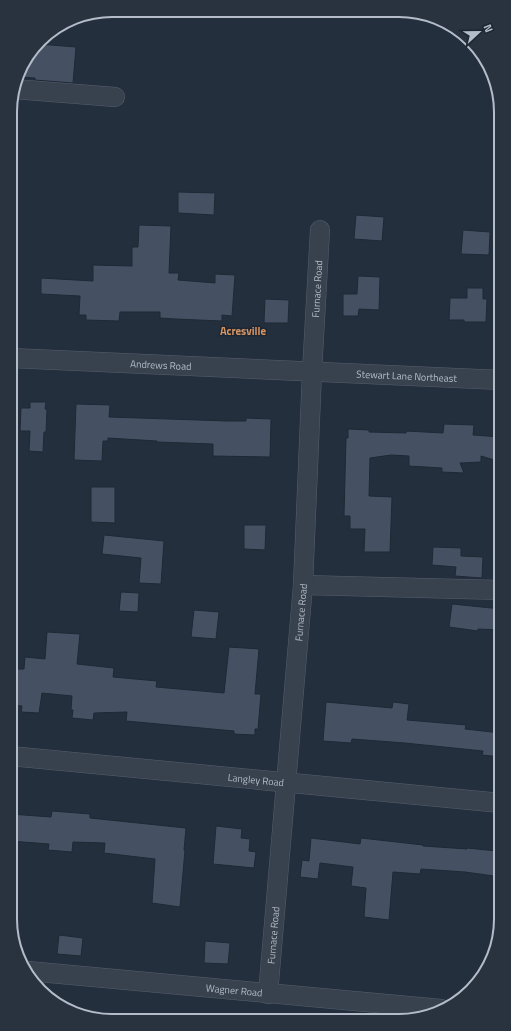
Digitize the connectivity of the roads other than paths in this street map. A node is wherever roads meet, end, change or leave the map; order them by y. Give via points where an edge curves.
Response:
1 (20, 89) edge
2 (115, 96) dead end
3 (320, 230) dead end
4 (17, 358) edge
5 (312, 372) junction
6 (494, 380) edge
7 (303, 585) junction
8 (494, 590) edge
9 (17, 757) edge
10 (286, 782) junction
11 (494, 802) edge
12 (33, 971) edge
13 (268, 994) junction
14 (431, 1008) edge

1 - 2 street
3 - 5 street, Furnace Road
4 - 5 street, Andrews Road
5 - 6 street, Stewart Lane Northeast
5 - 7 street, Furnace Road
7 - 8 street
7 - 10 street, Furnace Road
9 - 10 street, Langley Road
10 - 11 street, Langley Road
10 - 13 street, Furnace Road
12 - 13 street, Wagner Road
13 - 14 street, Wagner Road

